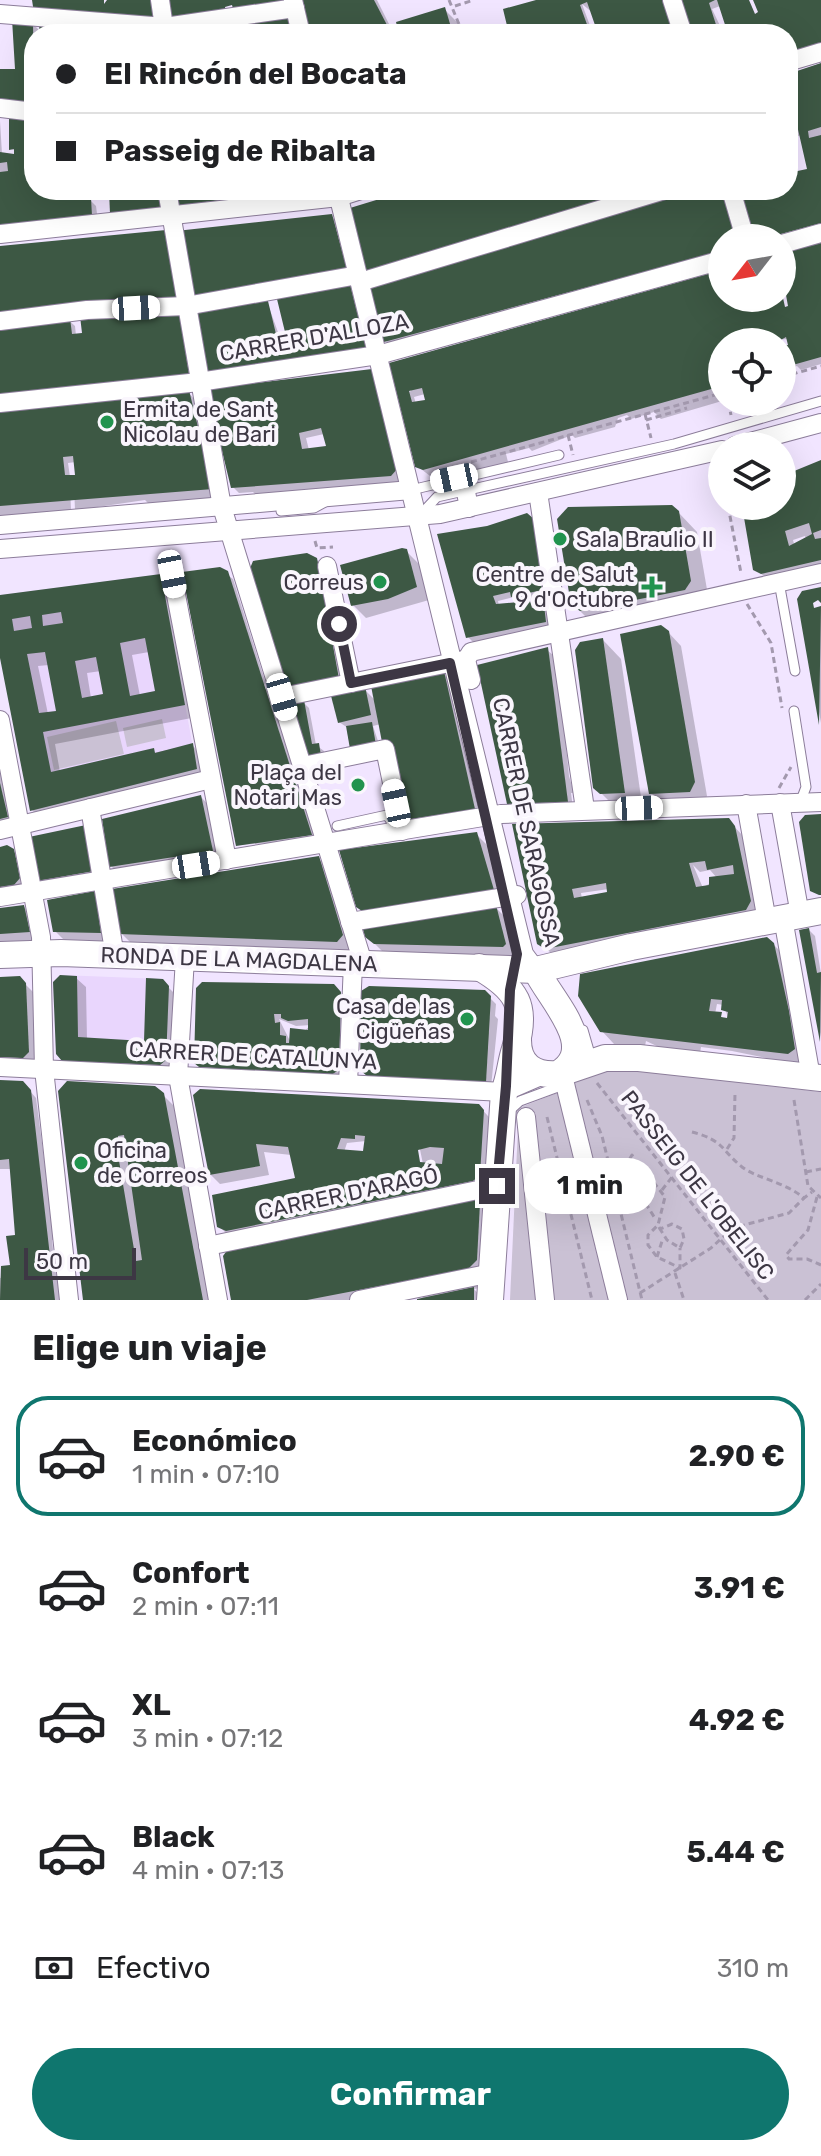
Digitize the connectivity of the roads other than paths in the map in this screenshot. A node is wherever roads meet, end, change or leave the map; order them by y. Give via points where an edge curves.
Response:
1 (160, 0) edge
2 (672, 0) edge
3 (294, 4) edge
4 (28, 8) edge
5 (0, 14) edge
6 (128, 24) edge
7 (164, 24) edge
8 (195, 24) edge
9 (299, 24) edge
10 (680, 24) edge
11 (821, 52) edge
12 (798, 59) edge
13 (0, 108) edge
14 (24, 111) edge
15 (168, 200) edge
16 (285, 200) edge
17 (340, 200) edge
18 (631, 200) edge
19 (734, 200) edge
20 (170, 215) junction
21 (741, 224) edge
22 (821, 233) edge
23 (0, 234) edge
24 (796, 240) edge
25 (708, 264) edge
26 (359, 279) junction
27 (186, 306) junction
28 (0, 321) edge
29 (378, 355) junction
30 (199, 382) junction
31 (821, 401) edge
32 (0, 403) edge
33 (821, 423) edge
34 (787, 432) edge
35 (708, 453) edge
36 (559, 455) dead end
37 (466, 484) junction
38 (411, 490) junction
39 (538, 492) junction
40 (366, 496) junction
41 (331, 499) junction
42 (222, 507) junction
43 (418, 517) junction
44 (366, 521) junction
45 (333, 523) junction
46 (0, 525) edge
47 (231, 530) junction
48 (0, 549) edge
49 (327, 554) dead end
50 (821, 573) edge
51 (172, 574) dead end
52 (779, 582) junction
53 (559, 632) junction
54 (461, 659) junction
55 (795, 671) dead end
56 (351, 683) junction
57 (282, 697) junction
58 (794, 711) dead end
59 (0, 720) edge
60 (303, 766) junction
61 (211, 779) junction
62 (821, 802) edge
63 (777, 803) junction
64 (800, 803) junction
65 (746, 804) junction
66 (90, 808) junction
67 (585, 809) junction
68 (493, 815) junction
69 (19, 825) junction
70 (375, 826) dead end
71 (0, 830) edge
72 (400, 831) junction
73 (329, 835) junction
74 (227, 860) junction
75 (102, 880) junction
76 (32, 892) junction
77 (511, 896) junction
78 (0, 897) edge
79 (793, 916) edge
80 (350, 922) junction
81 (40, 953) junction
82 (0, 955) edge
83 (115, 956) junction
84 (185, 958) junction
85 (358, 963) junction
86 (531, 980) junction
87 (569, 1026) junction
88 (523, 1031) junction
89 (592, 1061) junction
90 (0, 1067) edge
91 (44, 1069) junction
92 (178, 1076) junction
93 (555, 1078) junction
94 (816, 1078) edge
95 (348, 1084) junction
96 (510, 1099) junction
97 (497, 1186) junction
98 (208, 1246) junction
99 (492, 1273) junction
100 (69, 1300) edge
101 (218, 1300) edge
102 (359, 1300) edge
103 (490, 1300) edge
104 (499, 1300) edge
105 (545, 1300) edge
106 (618, 1300) edge

1 - 7 street
2 - 10 street
3 - 8 street
3 - 9 street
4 - 5 street
4 - 6 street
11 - 12 street
13 - 14 street
15 - 20 street
16 - 20 street
17 - 26 street, CARRER DE SARAGOSSA
18 - 26 street
19 - 21 street
20 - 23 street
20 - 27 street
22 - 24 street
25 - 29 street, CARRER D'ALLOZA
26 - 27 street
26 - 29 street, CARRER DE SARAGOSSA
27 - 28 street
27 - 30 street
29 - 30 street, CARRER D'ALLOZA
29 - 38 street, CARRER DE SARAGOSSA
30 - 32 street, CARRER D'ALLOZA
30 - 42 street
31 - 37 lane via 654,449
33 - 34 street
35 - 39 street
36 - 37 lane
37 - 38 lane
37 - 39 street
37 - 43 street
38 - 40 street
38 - 43 street, CARRER DE SARAGOSSA
39 - 53 street
40 - 41 street
40 - 44 street
41 - 42 street
41 - 45 lane via 282,515 315,516
42 - 46 street
42 - 47 street
43 - 44 street
43 - 54 street, CARRER DE SARAGOSSA via 420,538
44 - 45 street
45 - 47 street
47 - 48 street
47 - 57 street
49 - 56 street
50 - 52 street
51 - 61 street
52 - 53 street
52 - 55 lane
53 - 54 street
53 - 67 street
54 - 56 street
54 - 68 street, CARRER DE SARAGOSSA
56 - 57 street
57 - 60 street
58 - 64 lane via 806,787
59 - 69 street
60 - 72 street via 385,749
60 - 73 street
61 - 66 street
61 - 74 street
62 - 64 street
63 - 64 street
63 - 65 street
63 - 79 street
65 - 67 street
65 - 79 street
66 - 69 street
66 - 75 street
67 - 68 street
68 - 72 street
68 - 77 street, CARRER DE SARAGOSSA
69 - 71 street
69 - 76 street
70 - 73 lane
72 - 73 street
73 - 74 street
73 - 80 street
74 - 75 street
75 - 76 street
75 - 83 street
76 - 78 street
76 - 81 street
77 - 80 street
77 - 86 street, CARRER DE SARAGOSSA
79 - 86 street via 581,958
79 - 94 street
80 - 85 street
81 - 82 street, RONDA DE LA MAGDALENA
81 - 83 street, RONDA DE LA MAGDALENA
81 - 91 street
83 - 84 street, RONDA DE LA MAGDALENA
84 - 85 street, RONDA DE LA MAGDALENA
84 - 92 street
85 - 86 street, RONDA DE LA MAGDALENA via 479,967
85 - 95 street
86 - 87 street
86 - 88 street
86 - 89 lane via 581,1026
86 - 96 lane
87 - 88 street via 547,1017
87 - 93 street via 577,1048 571,1063
88 - 93 street via 518,1050 526,1066
88 - 96 street
89 - 93 street
89 - 94 street via 639,1058
90 - 91 street, CARRER DE CATALUNYA
91 - 92 street, CARRER DE CATALUNYA
91 - 100 street
92 - 95 street, CARRER DE CATALUNYA
92 - 98 street
93 - 96 street
93 - 106 street
95 - 96 street, CARRER DE CATALUNYA
96 - 97 street
96 - 104 lane
96 - 105 street
97 - 98 street, CARRER D'ARAGÓ
97 - 99 street
98 - 101 street
99 - 102 street
99 - 103 street

